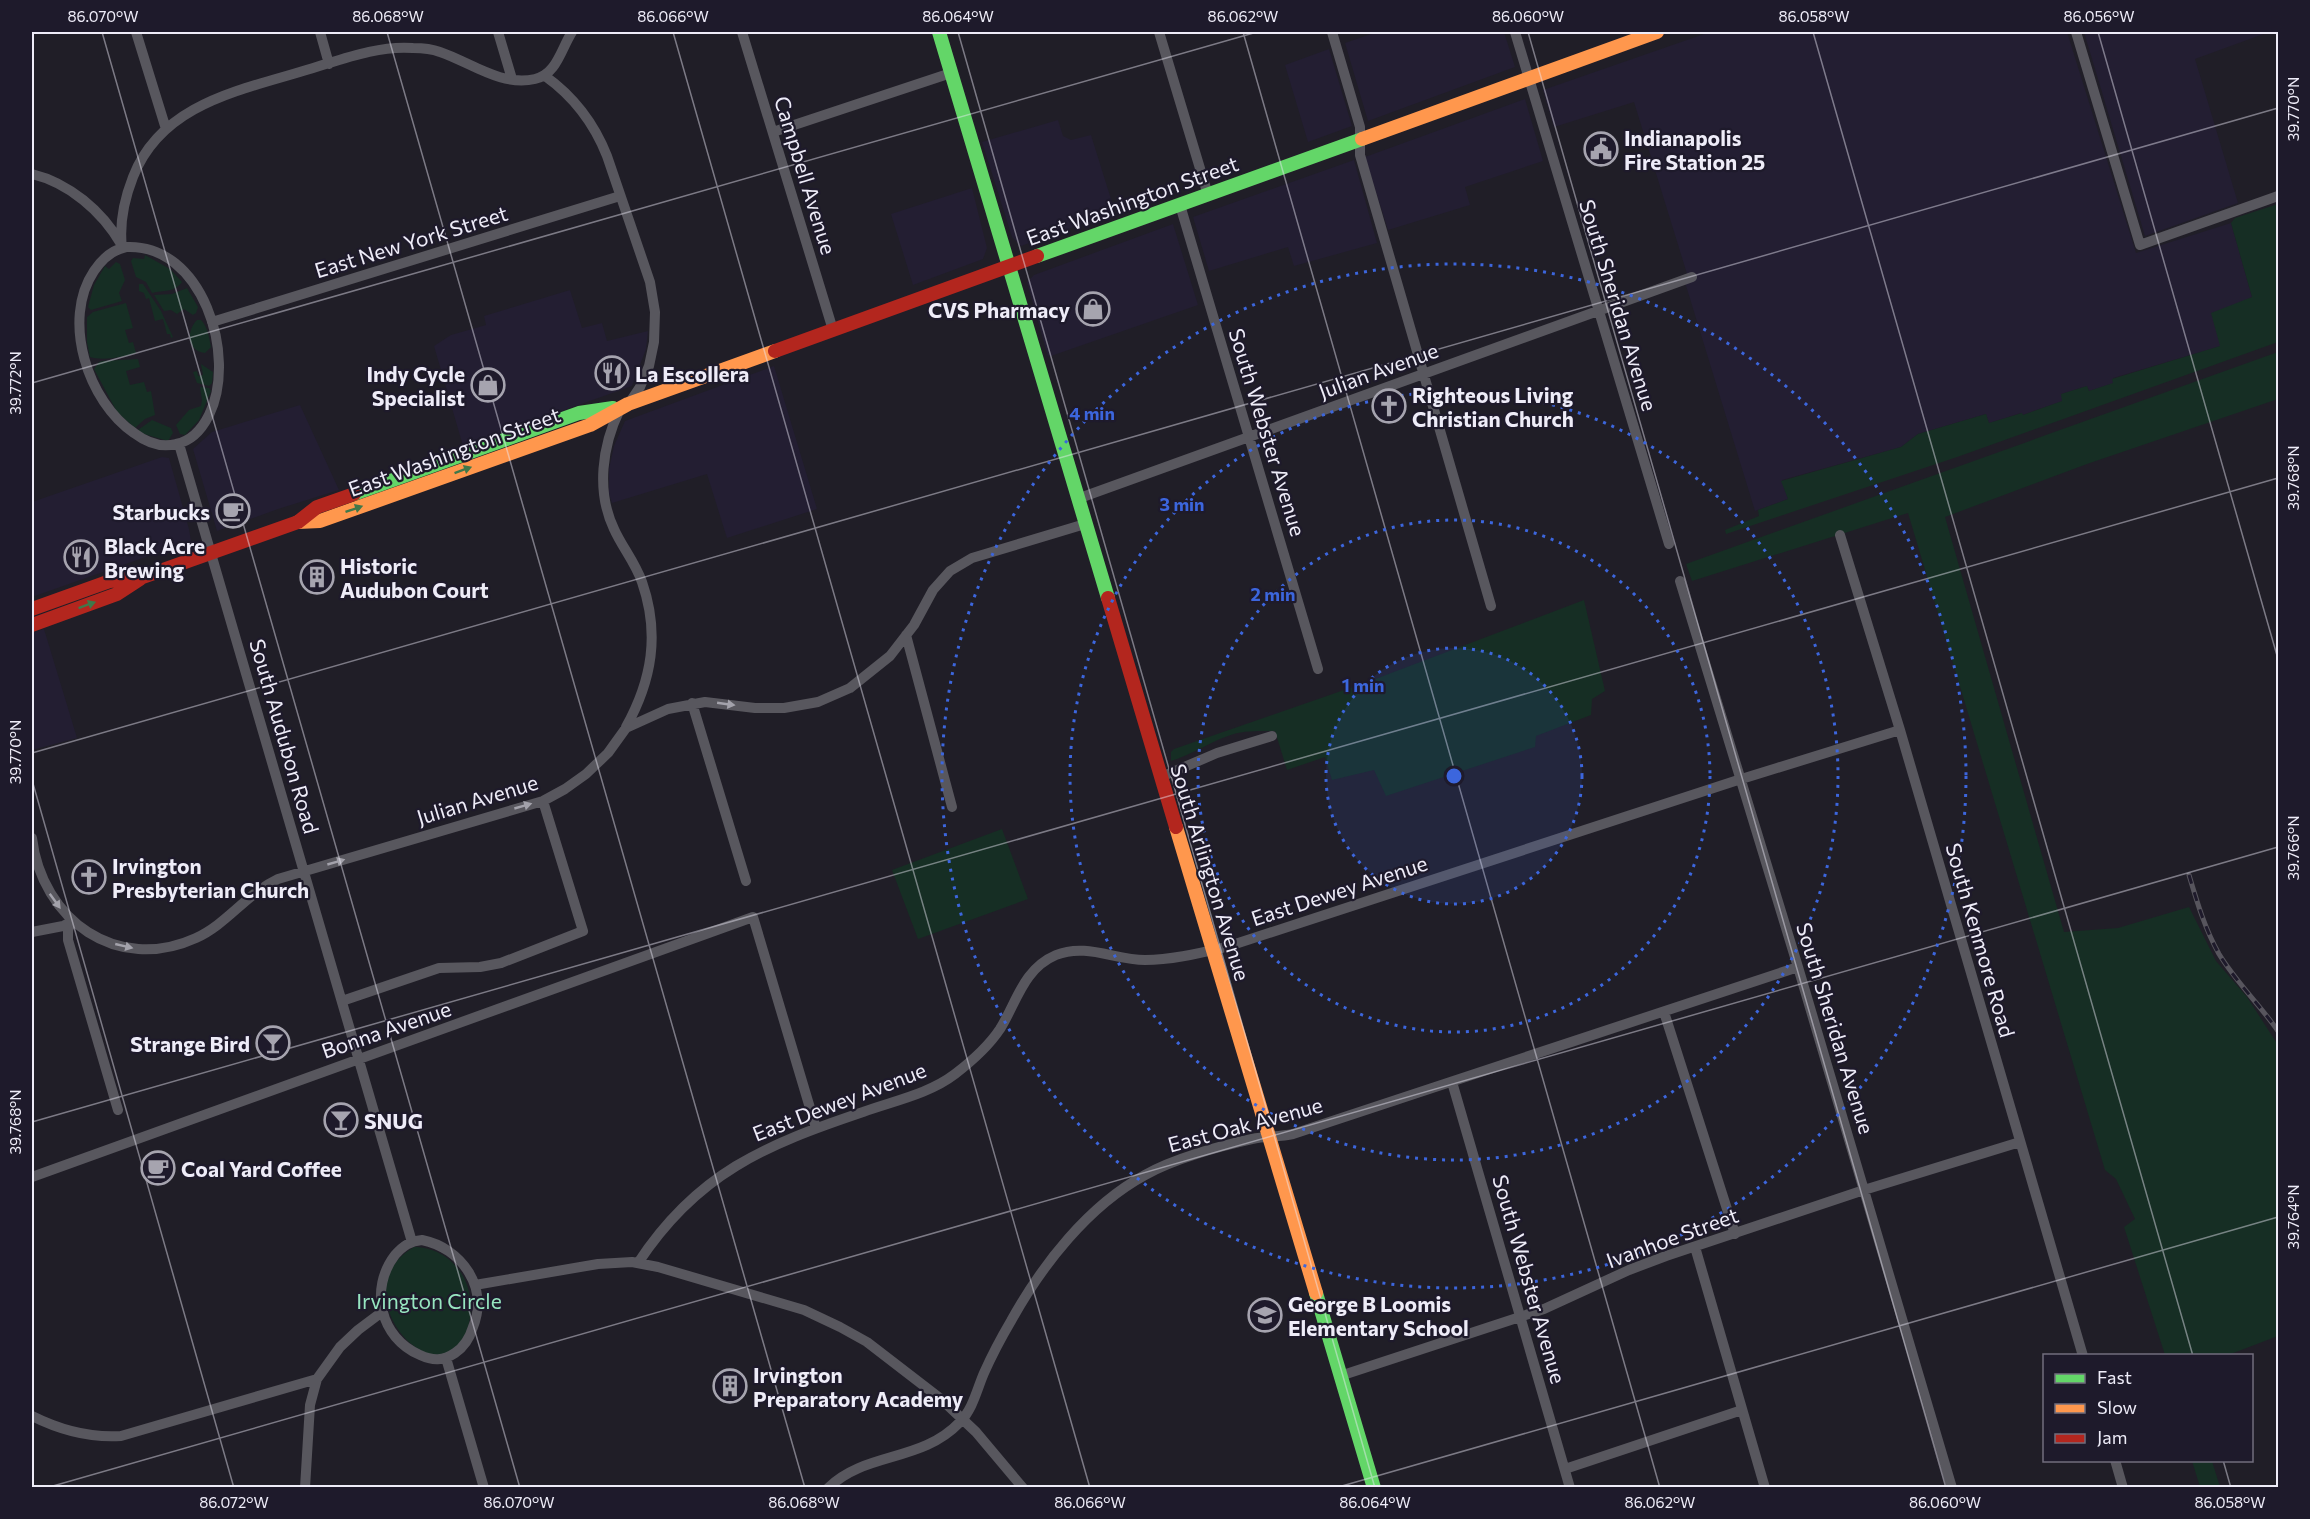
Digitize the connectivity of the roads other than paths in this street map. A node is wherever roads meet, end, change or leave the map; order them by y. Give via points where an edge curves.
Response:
1 (136, 32) edge
2 (320, 32) edge
3 (498, 32) edge
4 (572, 32) edge
5 (742, 32) edge
6 (939, 32) edge
7 (1159, 32) edge
8 (1332, 32) edge
9 (1515, 32) edge
10 (1657, 32) edge
11 (2076, 32) edge
12 (329, 64) junction
13 (951, 73) junction
14 (545, 76) junction
15 (512, 79) junction
16 (1530, 79) junction
17 (165, 129) junction
18 (773, 132) junction
19 (1359, 140) junction
20 (32, 174) edge
21 (1208, 195) junction
22 (620, 196) junction
23 (2278, 196) edge
24 (1180, 205) junction
25 (122, 248) junction
26 (1008, 267) junction
27 (1692, 277) dead end
28 (1600, 310) junction
29 (212, 322) junction
30 (833, 330) junction
31 (1425, 374) junction
32 (625, 405) junction
33 (1249, 437) junction
34 (179, 444) junction
35 (1077, 499) junction
36 (1084, 524) junction
37 (1840, 535) dead end
38 (1669, 544) dead end
39 (211, 553) junction
40 (142, 577) junction
41 (1680, 581) dead end
42 (1491, 606) dead end
43 (32, 609) edge
44 (32, 625) edge
45 (906, 635) junction
46 (1318, 669) dead end
47 (692, 703) junction
48 (626, 728) junction
49 (1900, 730) junction
50 (1272, 736) dead end
51 (1161, 777) junction
52 (1740, 779) junction
53 (543, 801) junction
54 (952, 807) dead end
55 (32, 838) edge
56 (304, 872) junction
57 (746, 881) dead end
58 (72, 920) junction
59 (32, 932) edge
60 (1212, 950) junction
61 (1798, 967) junction
62 (342, 1001) junction
63 (1664, 1012) junction
64 (358, 1059) junction
65 (1452, 1082) junction
66 (118, 1110) dead end
67 (816, 1128) junction
68 (1269, 1138) junction
69 (2020, 1142) junction
70 (32, 1177) edge
71 (1864, 1190) junction
72 (1735, 1234) junction
73 (412, 1242) junction
74 (1695, 1247) junction
75 (638, 1263) junction
76 (475, 1285) junction
77 (382, 1312) junction
78 (1520, 1317) junction
79 (2083, 1354) edge
80 (446, 1358) junction
81 (1340, 1376) junction
82 (317, 1379) junction
83 (1742, 1410) junction
84 (32, 1416) edge
85 (963, 1419) junction
86 (2115, 1462) edge
87 (1565, 1468) junction
88 (1019, 1485) edge
89 (305, 1488) edge
90 (484, 1488) edge
91 (828, 1488) edge
92 (1374, 1488) edge
93 (1570, 1488) edge
94 (1765, 1488) edge
95 (1952, 1488) edge
96 (2123, 1488) edge

1 - 17 street
2 - 12 street
3 - 15 street
4 - 14 street
5 - 18 street, Campbell Avenue
6 - 13 main road, South Arlington Avenue
7 - 21 street
8 - 19 street via 1360,127
9 - 16 street, South Sheridan Avenue
10 - 16 main road, East Washington Street
11 - 23 street via 2140,245
12 - 15 street via 377,50 411,48 437,51
12 - 17 street via 211,100
13 - 18 street
13 - 26 main road, South Arlington Avenue
14 - 15 street
14 - 22 street via 568,95 590,123 605,150
16 - 19 main road, East Washington Street
16 - 28 street, South Sheridan Avenue
17 - 25 street via 141,160 129,187 121,221
18 - 30 street, Campbell Avenue
19 - 21 main road, East Washington Street
19 - 31 street via 1360,155
20 - 25 street via 85,201 107,224
21 - 24 main road, East Washington Street
22 - 29 street, East New York Street
22 - 32 street via 648,277 655,312 649,366 640,387
24 - 26 main road, East Washington Street
24 - 33 street, South Webster Avenue
25 - 29 street via 151,249 172,261 195,286
25 - 34 street via 101,262 86,288 80,328 87,366 100,396 121,423 156,444
26 - 30 main road, East Washington Street
26 - 35 main road, South Arlington Avenue
27 - 28 street, Julian Avenue
28 - 31 street, Julian Avenue
28 - 38 street, South Sheridan Avenue
29 - 34 street via 219,354 216,398 198,432
30 - 32 main road, East Washington Street
31 - 33 street, Julian Avenue
31 - 42 street
32 - 39 main road, East Washington Street via 590,425 367,505 320,521 298,522
32 - 48 street via 612,426 603,464 603,494 613,527 640,576 651,631 645,686
33 - 35 street, Julian Avenue
33 - 46 street, South Webster Avenue
34 - 39 street, South Audubon Road
35 - 36 main road, South Arlington Avenue
36 - 45 street, Julian Avenue via 958,565 942,578
36 - 51 main road, South Arlington Avenue
37 - 49 street, South Kenmore Road
39 - 40 main road, East Washington Street
39 - 56 street, South Audubon Road
40 - 43 main road, East Washington Street via 110,581
44 -> 40 main road, East Washington Street via 117,594
41 - 52 street, South Sheridan Avenue
47 -> 45 street, Julian Avenue via 765,709 818,702 867,677
45 - 54 street
47 - 48 street, Julian Avenue
47 - 57 street
48 - 53 street, Julian Avenue via 586,774
49 - 52 street, East Dewey Avenue
49 - 69 street, South Kenmore Road
50 - 51 street via 1217,753
51 - 60 main road, South Arlington Avenue
52 - 60 street, East Dewey Avenue
52 - 61 street, South Sheridan Avenue
56 -> 53 street, Julian Avenue
53 - 62 street via 583,932 501,963 439,968
55 -> 58 street, Julian Avenue via 41,879
58 -> 56 street, Julian Avenue via 91,934 119,946 170,947 208,932 260,888
56 - 62 street, South Audubon Road
58 - 59 street via 63,926
58 - 66 street via 68,940
60 - 67 street, East Dewey Avenue via 1156,960 1083,950 1058,954 1026,978 995,1035 956,1074 925,1090
60 - 68 main road, South Arlington Avenue
61 - 63 street, East Oak Avenue
61 - 71 street, South Sheridan Avenue
62 - 64 street, South Audubon Road
63 - 65 street, East Oak Avenue
63 - 72 street
64 - 67 street, Bonna Avenue via 753,917
64 - 70 street, Bonna Avenue
64 - 73 street, South Audubon Road
65 - 68 street, East Oak Avenue via 1293,1134
65 - 78 street, South Webster Avenue
67 - 75 street, East Dewey Avenue via 761,1150 723,1173 682,1209
68 - 81 main road, South Arlington Avenue
68 - 85 street, East Oak Avenue via 1255,1138 1163,1167 1136,1180 1099,1208 1053,1258 1022,1303 988,1362
69 - 71 street, Ivanhoe Street
69 - 79 street, South Kenmore Road
71 - 72 street, Ivanhoe Street
71 - 95 street, South Sheridan Avenue
72 - 74 street, Ivanhoe Street
73 - 76 street via 431,1242 448,1250 463,1263
73 - 77 street via 400,1249 388,1266 381,1288
74 - 78 street, Ivanhoe Street via 1639,1266
74 - 83 street
75 - 76 street via 597,1264
75 - 85 street via 780,1302 840,1327 883,1353
76 - 80 street via 477,1311 472,1331 461,1348
77 - 80 street via 391,1331 404,1345 426,1358
77 - 82 street via 347,1340
78 - 81 street, Ivanhoe Street
78 - 87 street, South Webster Avenue
80 - 90 street
81 - 92 main road, South Arlington Avenue
82 - 84 street via 121,1436 82,1434
82 - 89 street via 310,1405
83 - 87 street
83 - 94 street
85 - 88 street
85 - 91 street, East Oak Avenue via 934,1442 912,1453 859,1467
86 - 96 street
87 - 93 street, South Webster Avenue

